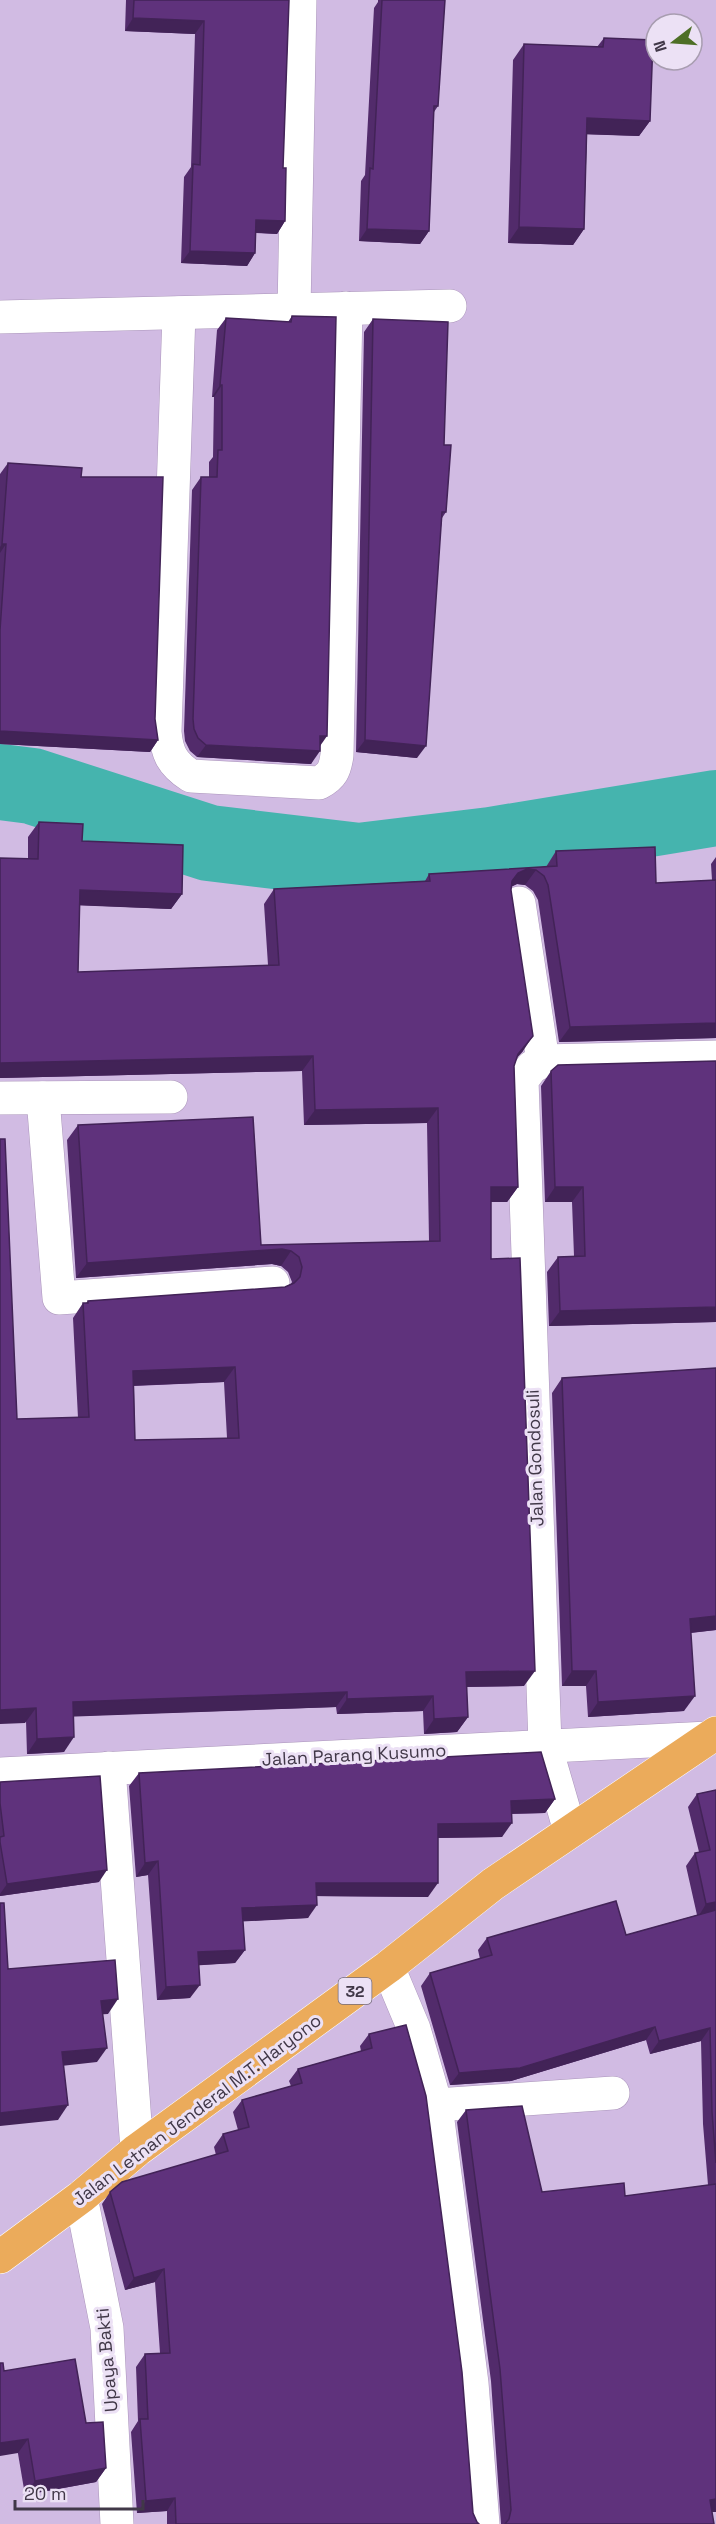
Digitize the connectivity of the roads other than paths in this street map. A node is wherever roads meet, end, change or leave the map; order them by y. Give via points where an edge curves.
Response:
1 (300, 0) edge
2 (450, 306) dead end
3 (346, 308) junction
4 (294, 310) junction
5 (179, 313) junction
6 (0, 317) edge
7 (519, 903) dead end
8 (716, 1057) edge
9 (532, 1071) junction
10 (171, 1097) dead end
11 (0, 1098) edge
12 (43, 1098) junction
13 (273, 1284) dead end
14 (712, 1735) edge
15 (545, 1745) junction
16 (109, 1768) junction
17 (0, 1774) edge
18 (570, 1831) junction
19 (388, 1967) junction
20 (613, 2093) dead end
21 (436, 2105) junction
22 (137, 2150) junction
23 (81, 2197) junction
24 (0, 2256) edge
25 (117, 2524) edge
26 (483, 2524) edge

1 - 4 street
2 - 3 street
3 - 4 street
3 - 5 street via 337,755 331,777 319,783 191,776 179,768 166,749
4 - 5 street
5 - 6 street
7 - 9 street, Jalan Gondosuli
8 - 9 street
9 - 15 street, Jalan Gondosuli
10 - 12 street
11 - 12 street
12 - 13 street via 59,1298
14 - 15 street, Jalan Parang Kusumo
14 - 18 highway, Jalan Letnan Jenderal M.T. Haryono / 32
15 - 16 street, Jalan Parang Kusumo
15 - 18 street, Jalan Gondosuli
16 - 17 street, Jalan Parang Kusumo
16 - 22 street
18 - 19 highway, Jalan Letnan Jenderal M.T. Haryono / 32 via 494,1884
19 - 21 street via 414,2028
19 - 22 highway, Jalan Letnan Jenderal M.T. Haryono / 32
20 - 21 street
21 - 26 street via 472,2383
22 - 23 highway, Jalan Letnan Jenderal M.T. Haryono / 32
23 - 24 highway, Jalan Letnan Jenderal M.T. Haryono / 32
23 - 25 street, Upaya Bakti via 107,2328

